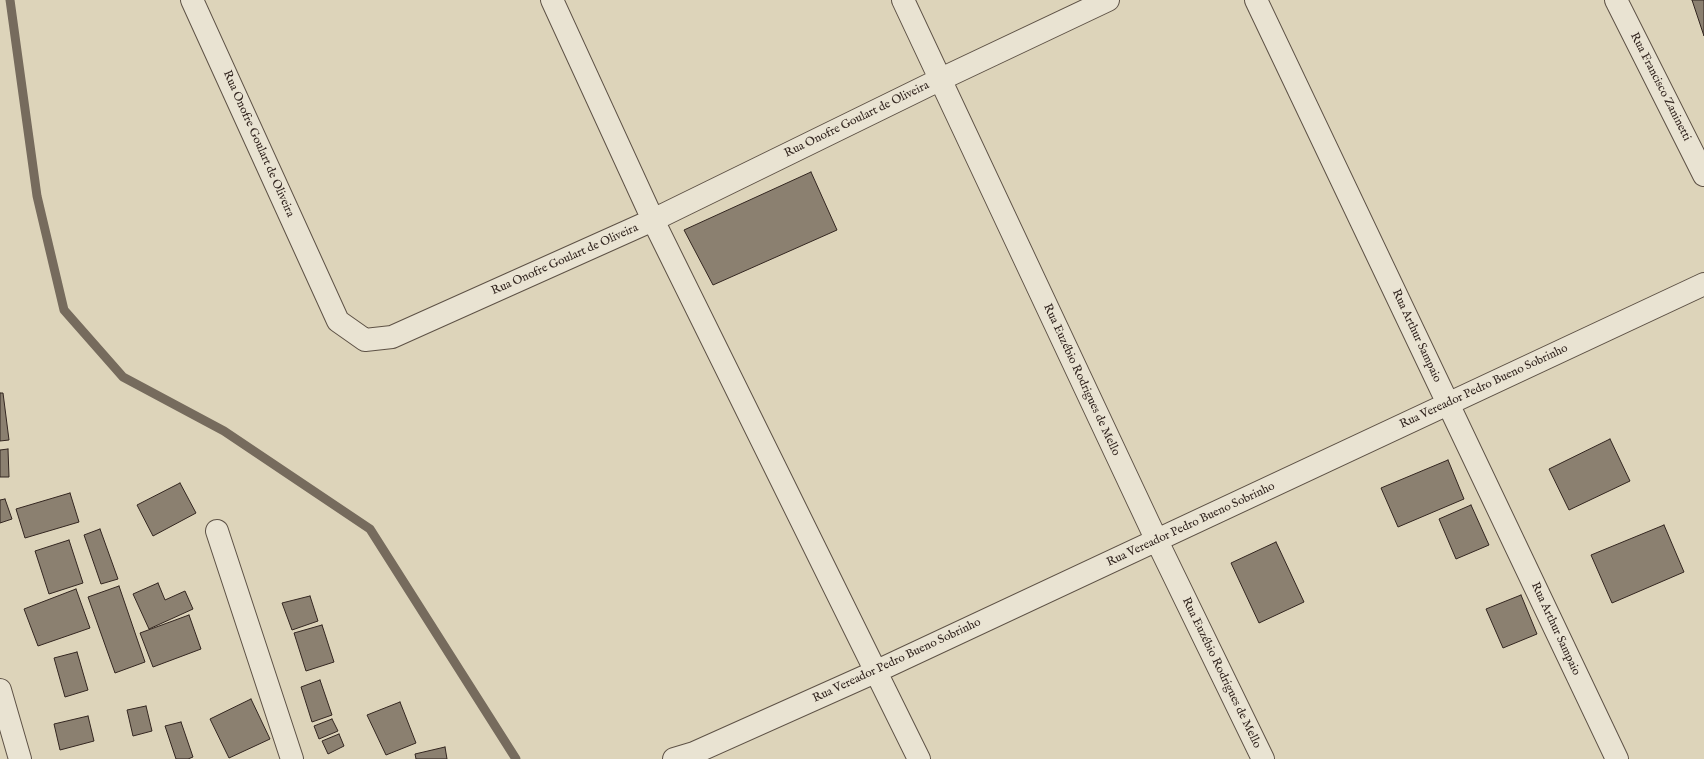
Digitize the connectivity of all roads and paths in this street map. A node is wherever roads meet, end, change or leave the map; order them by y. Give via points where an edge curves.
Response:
1 (192, 0) edge
2 (552, 0) edge
3 (903, 0) edge
4 (1108, 0) edge
5 (1256, 0) edge
6 (1616, 0) edge
7 (939, 80) junction
8 (1704, 175) edge
9 (653, 220) junction
10 (1704, 284) edge
11 (1448, 404) junction
12 (218, 531) dead end
13 (1157, 541) junction
14 (875, 672) junction
15 (0, 690) edge
16 (688, 757) edge
17 (20, 759) edge
18 (292, 759) edge
19 (919, 759) edge
20 (1263, 759) edge
21 (1617, 759) edge

1 - 9 street, Rua Onofre Goulart de Oliveira via 338,322 365,340 392,338
2 - 9 street
3 - 7 street, Rua Euzébio Rodrigues de Mello
4 - 7 street, Rua Onofre Goulart de Oliveira
5 - 11 street, Rua Arthur Sampaio
6 - 8 street, Rua Francisco Zaninetti
7 - 9 street, Rua Onofre Goulart de Oliveira
7 - 13 street, Rua Euzébio Rodrigues de Mello
9 - 14 street
10 - 11 street, Rua Vereador Pedro Bueno Sobrinho
11 - 13 street, Rua Vereador Pedro Bueno Sobrinho
11 - 21 street, Rua Arthur Sampaio
12 - 18 street
13 - 14 street, Rua Vereador Pedro Bueno Sobrinho
13 - 20 street, Rua Euzébio Rodrigues de Mello
14 - 16 street, Rua Vereador Pedro Bueno Sobrinho
14 - 19 street
15 - 17 street

